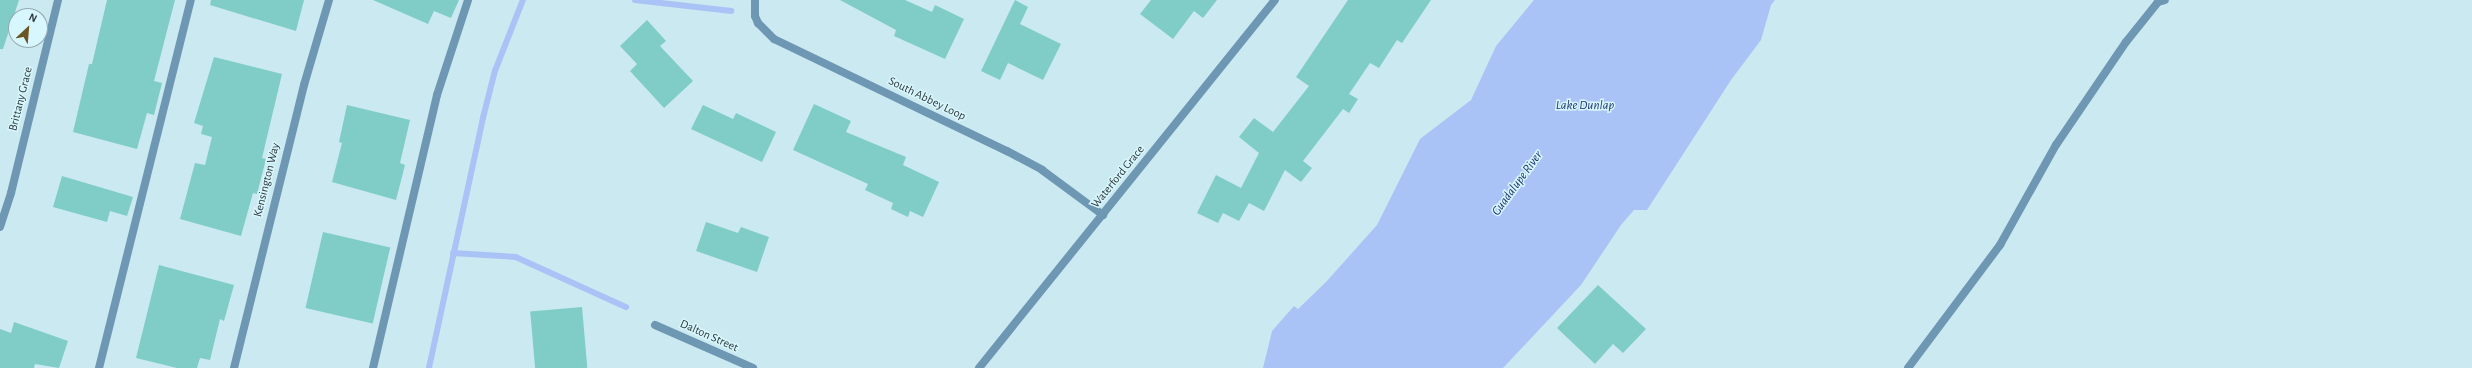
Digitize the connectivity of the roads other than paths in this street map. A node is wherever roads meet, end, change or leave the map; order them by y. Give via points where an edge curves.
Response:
1 (58, 0) edge
2 (191, 0) edge
3 (329, 0) edge
4 (468, 0) edge
5 (755, 0) edge
6 (1275, 0) edge
7 (2165, 0) edge
8 (1103, 215) junction
9 (0, 227) edge
10 (655, 325) dead end
11 (99, 368) edge
12 (234, 368) edge
13 (373, 368) edge
14 (753, 368) edge
15 (979, 368) edge
16 (1908, 368) edge

1 - 9 street, Brittany Grace
2 - 11 street
3 - 12 street, Kensington Way via 304,85
4 - 13 street via 437,95
5 - 8 street, South Abbey Loop via 758,23 774,39 1008,151 1042,170
6 - 8 street, Waterford Grace
7 - 16 street via 2158,2 2126,42 2056,145 2000,245
8 - 15 street, Waterford Grace
10 - 14 street, Dalton Street

